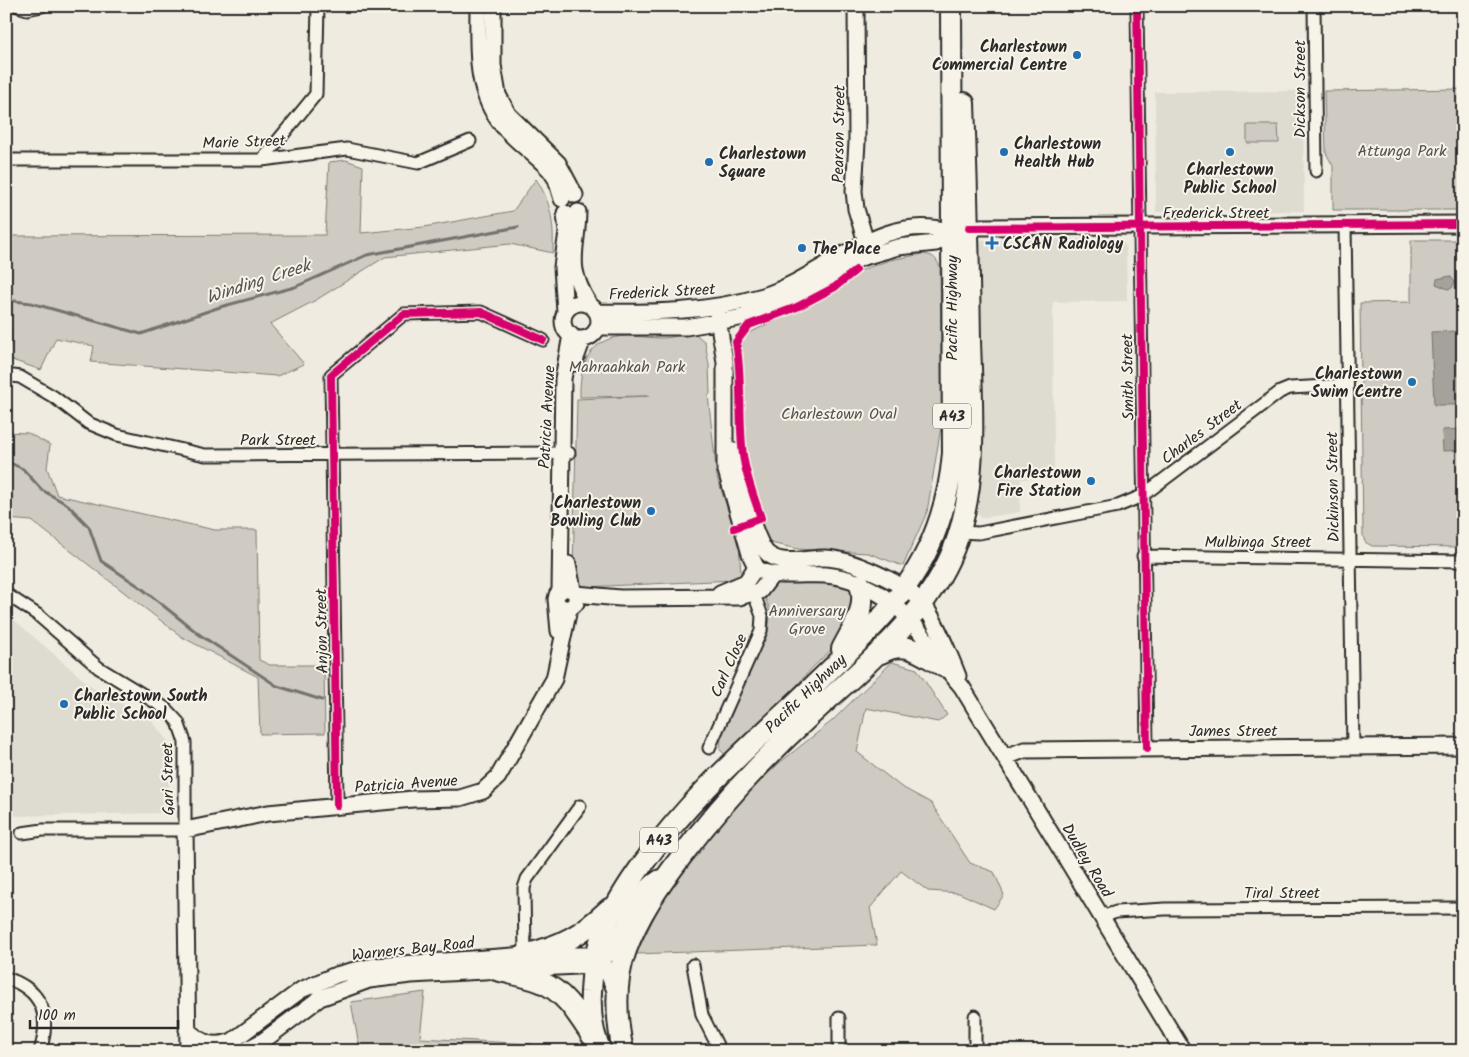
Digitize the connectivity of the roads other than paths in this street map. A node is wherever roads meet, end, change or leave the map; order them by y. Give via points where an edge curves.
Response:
1 (18, 6) edge
2 (42, 6) edge
3 (318, 6) edge
4 (478, 6) edge
5 (493, 6) edge
6 (856, 6) edge
7 (951, 6) edge
8 (961, 6) edge
9 (1137, 6) edge
10 (1314, 6) edge
11 (470, 141) dead end
12 (14, 160) dead end
13 (262, 160) junction
14 (1316, 171) dead end
15 (570, 205) junction
16 (1463, 224) edge
17 (1345, 225) junction
18 (1139, 226) junction
19 (960, 230) junction
20 (866, 242) junction
21 (860, 258) junction
22 (716, 307) junction
23 (593, 308) junction
24 (566, 312) junction
25 (720, 322) junction
26 (598, 327) junction
27 (577, 337) junction
28 (543, 340) dead end
29 (6, 375) edge
30 (1346, 385) junction
31 (725, 421) junction
32 (565, 453) junction
33 (332, 455) junction
34 (1142, 496) junction
35 (959, 532) junction
36 (1143, 556) junction
37 (1350, 558) junction
38 (1463, 561) edge
39 (756, 566) junction
40 (773, 574) junction
41 (860, 584) junction
42 (6, 594) edge
43 (754, 594) junction
44 (899, 596) junction
45 (699, 598) junction
46 (568, 599) junction
47 (917, 611) junction
48 (877, 655) junction
49 (833, 666) junction
50 (944, 667) junction
51 (962, 687) junction
52 (1463, 746) edge
53 (1353, 747) junction
54 (709, 748) dead end
55 (1147, 748) junction
56 (1006, 757) junction
57 (338, 806) junction
58 (580, 806) dead end
59 (185, 830) junction
60 (22, 833) dead end
61 (670, 871) junction
62 (617, 901) junction
63 (1463, 908) edge
64 (1102, 917) junction
65 (525, 955) junction
66 (597, 960) junction
67 (693, 965) dead end
68 (496, 970) junction
69 (6, 978) edge
70 (617, 996) junction
71 (975, 1016) dead end
72 (839, 1018) dead end
73 (187, 1030) junction
74 (224, 1046) edge
75 (599, 1047) edge
76 (40, 1051) edge
77 (188, 1051) edge
78 (244, 1051) edge
79 (623, 1051) edge
80 (720, 1051) edge
81 (839, 1051) edge
82 (975, 1051) edge
83 (1183, 1051) edge

1 - 2 street via 27,9
3 - 13 street via 316,94
4 - 15 street via 478,64 486,97 502,125 550,170
5 - 15 street via 493,65 498,96 508,114 558,163
6 - 20 street, Pearson Street via 854,191
7 - 19 highway, Pacific Highway / A43
8 - 19 highway, Pacific Highway / A43
9 - 18 street, Smith Street
10 - 14 street, Dickson Street
11 - 13 street, Marie Street via 418,163 347,149
12 - 13 street, Marie Street
15 - 23 street via 576,280
15 - 24 street, Patricia Avenue via 562,267
16 - 17 street, Frederick Street
17 - 18 street, Frederick Street
17 - 30 street, Dickinson Street
18 - 19 street, Frederick Street
18 - 34 street, Smith Street
19 - 20 street, Frederick Street via 935,226 900,230
19 - 21 street, Frederick Street via 936,243
19 - 35 highway, Pacific Highway / A43 via 972,429 968,485
19 - 44 highway, Pacific Highway / A43 via 948,493 918,569
20 - 21 street
20 - 22 street, Frederick Street via 765,295
21 - 25 street, Frederick Street via 801,294 760,311
22 - 23 street, Frederick Street via 641,312
22 - 25 street
23 - 24 street via 575,304
23 - 26 street
24 - 27 street, Patricia Avenue via 564,326
25 - 26 street, Frederick Street via 686,327
25 - 31 street via 725,362
26 - 27 street via 594,334
27 - 32 street, Patricia Avenue
28 - 33 street, Anjon Street via 481,312 404,314 332,376
29 - 33 street, Park Street via 20,377 88,423 117,435 205,455
30 - 34 street, Charles Street via 1290,388 1280,392
30 - 37 street, Dickinson Street
31 - 39 street via 726,475
31 - 44 street via 742,492 765,551 784,560 836,560 878,574
32 - 33 street, Park Street
32 - 46 street, Patricia Avenue
33 - 57 street, Anjon Street
34 - 35 street, Charles Street via 1118,506 979,533
34 - 36 street, Smith Street
35 - 47 highway, Pacific Highway / A43 via 953,550
36 - 37 street, Mulbinga Street
36 - 55 street, Smith Street
37 - 38 street, Mulbinga Street
37 - 53 street, Dickinson Street
39 - 40 street
39 - 45 street via 742,585
40 - 41 street via 825,575
40 - 43 street
41 - 44 street
41 - 49 highway via 862,612
42 - 59 street, Gari Street via 25,604 98,668 165,708 178,722 185,742
43 - 45 street via 724,599
43 - 54 street, Carl Close via 762,616 760,631
44 - 47 street
44 - 49 highway, Pacific Highway / A43
45 - 46 street
46 - 57 street, Patricia Avenue via 554,679 490,787 473,796 460,798
47 - 48 highway, Pacific Highway / A43
47 - 50 street, Dudley Road
47 - 51 street, Dudley Road via 952,660
48 - 50 highway via 891,647 902,646
48 - 61 highway, Pacific Highway / A43 via 759,763 712,816
49 - 62 highway, Pacific Highway / A43 via 691,802
50 - 51 street, Dudley Road
51 - 56 street, Dudley Road
52 - 53 street, James Street
53 - 55 street, James Street
55 - 56 street, James Street via 1024,750
56 - 64 street, Dudley Road
57 - 59 street, Patricia Avenue via 268,812
58 - 65 street via 527,879 524,888
59 - 60 street, Patricia Avenue via 42,830
59 - 73 street, Gari Street
61 - 66 street via 650,883 610,951
61 - 70 highway, Pacific Highway / A43 via 643,913 626,950
62 - 65 highway via 578,936
62 - 66 highway, Pacific Highway / A43 via 603,930
63 - 64 street, Tiral Street via 1165,909 1116,912
64 - 83 street, Dudley Road
65 - 66 street, Warners Bay Road
65 - 74 street, Warners Bay Road via 374,966 336,975 301,990
66 - 68 street, Warners Bay Road
66 - 70 street
66 - 75 highway, Pacific Highway / A43 via 590,1001
67 - 80 street via 702,1016
68 - 75 highway via 540,981 553,988 569,1002
68 - 78 street, Warners Bay Road via 386,977 352,985 304,1008 263,1041
69 - 76 street via 27,987 40,1003 45,1026
70 - 79 highway, Pacific Highway / A43
71 - 82 street
72 - 81 street
73 - 74 street via 209,1045
73 - 77 street, Gari Street

